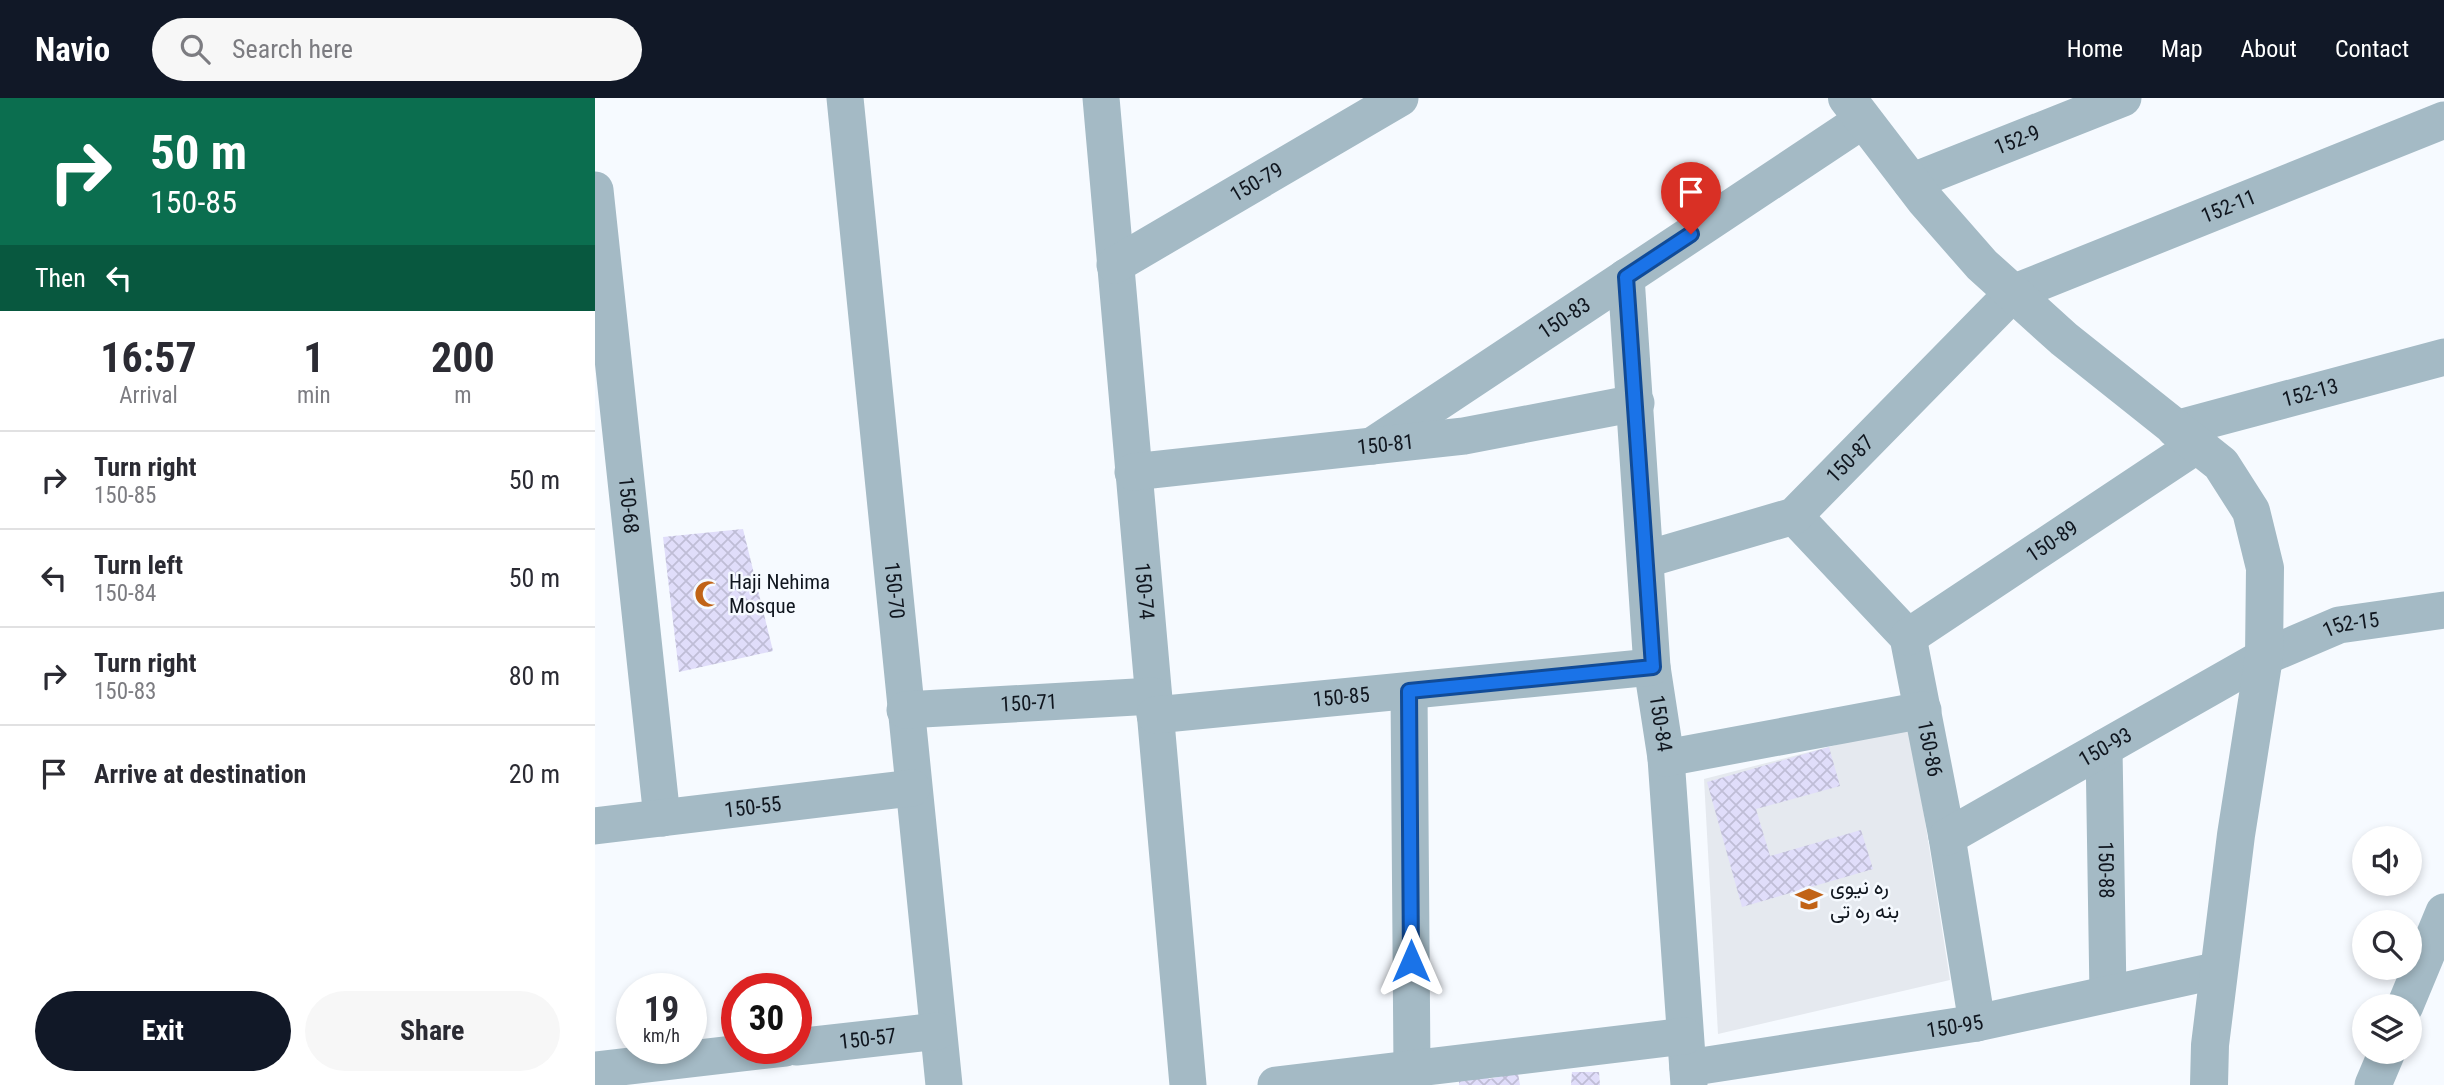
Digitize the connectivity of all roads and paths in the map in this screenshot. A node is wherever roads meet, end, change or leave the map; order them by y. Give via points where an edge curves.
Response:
1 (845, 98) edge
2 (1101, 98) edge
3 (1400, 98) edge
4 (2123, 98) edge
5 (1855, 109) edge
6 (2444, 120) edge
7 (1911, 182) junction
8 (595, 190) edge
9 (1115, 265) junction
10 (1626, 277) junction
11 (2013, 293) junction
12 (2444, 357) edge
13 (1636, 403) junction
14 (2186, 437) junction
15 (1372, 446) junction
16 (1133, 472) junction
17 (1794, 516) junction
18 (1647, 559) junction
19 (2444, 610) edge
20 (1908, 636) junction
21 (2264, 657) junction
22 (1653, 667) junction
23 (1409, 691) junction
24 (1154, 705) junction
25 (905, 710) junction
26 (1923, 710) junction
27 (2104, 748) junction
28 (1666, 758) junction
29 (912, 788) junction
30 (662, 818) junction
31 (595, 826) edge
32 (1947, 837) junction
33 (2444, 912) edge
34 (2219, 970) junction
35 (2108, 994) junction
36 (2410, 994) edge
37 (1977, 1023) junction
38 (937, 1031) junction
39 (812, 1045) edge
40 (721, 1055) edge
41 (1688, 1063) edge
42 (2382, 1064) edge
43 (1412, 1069) junction
44 (595, 1070) edge
45 (1362, 1080) edge
46 (944, 1085) edge
47 (1188, 1085) edge
48 (1276, 1085) edge
49 (2209, 1085) edge
50 (2373, 1085) edge

1 - 25 street, 150-70
2 - 9 street, 150-74
3 - 9 street, 150-79
4 - 7 street, 152-9
5 - 7 street
5 - 10 street, 150-83
6 - 11 street, 152-11
7 - 11 street via 1982,265
8 - 30 street, 150-68
9 - 16 street, 150-74
10 - 13 street, 150-84
10 - 15 street, 150-83
11 - 14 street
11 - 17 street, 150-87
12 - 14 street, 152-13
13 - 15 street, 150-81 via 1464,436
13 - 18 street, 150-84
14 - 20 street, 150-89
14 - 21 street via 2221,464 2251,511 2265,568
15 - 16 street, 150-81
16 - 24 street, 150-74
17 - 18 street, 150-87
17 - 20 street
18 - 22 street, 150-84
19 - 21 street, 152-15 via 2339,625
20 - 26 street, 150-86
21 - 27 street, 150-93
21 - 34 street
22 - 23 street, 150-85
22 - 28 street, 150-84
23 - 24 street, 150-85
23 - 43 street
24 - 25 street, 150-71
24 - 47 street, 150-74
25 - 29 street, 150-70
26 - 28 street
26 - 32 street, 150-86
27 - 32 street, 150-93
27 - 35 street, 150-88
28 - 41 street, 150-84
29 - 30 street, 150-55
29 - 38 street, 150-70
30 - 31 street, 150-55
32 - 37 street, 150-86
33 - 36 street
34 - 35 street, 150-95
34 - 49 street
35 - 37 street, 150-95
37 - 41 street, 150-95
38 - 39 street, 150-57
38 - 46 street, 150-70
40 - 44 street
41 - 43 street, 150-95
42 - 50 street
43 - 45 street, 150-95
45 - 48 street, 150-95

